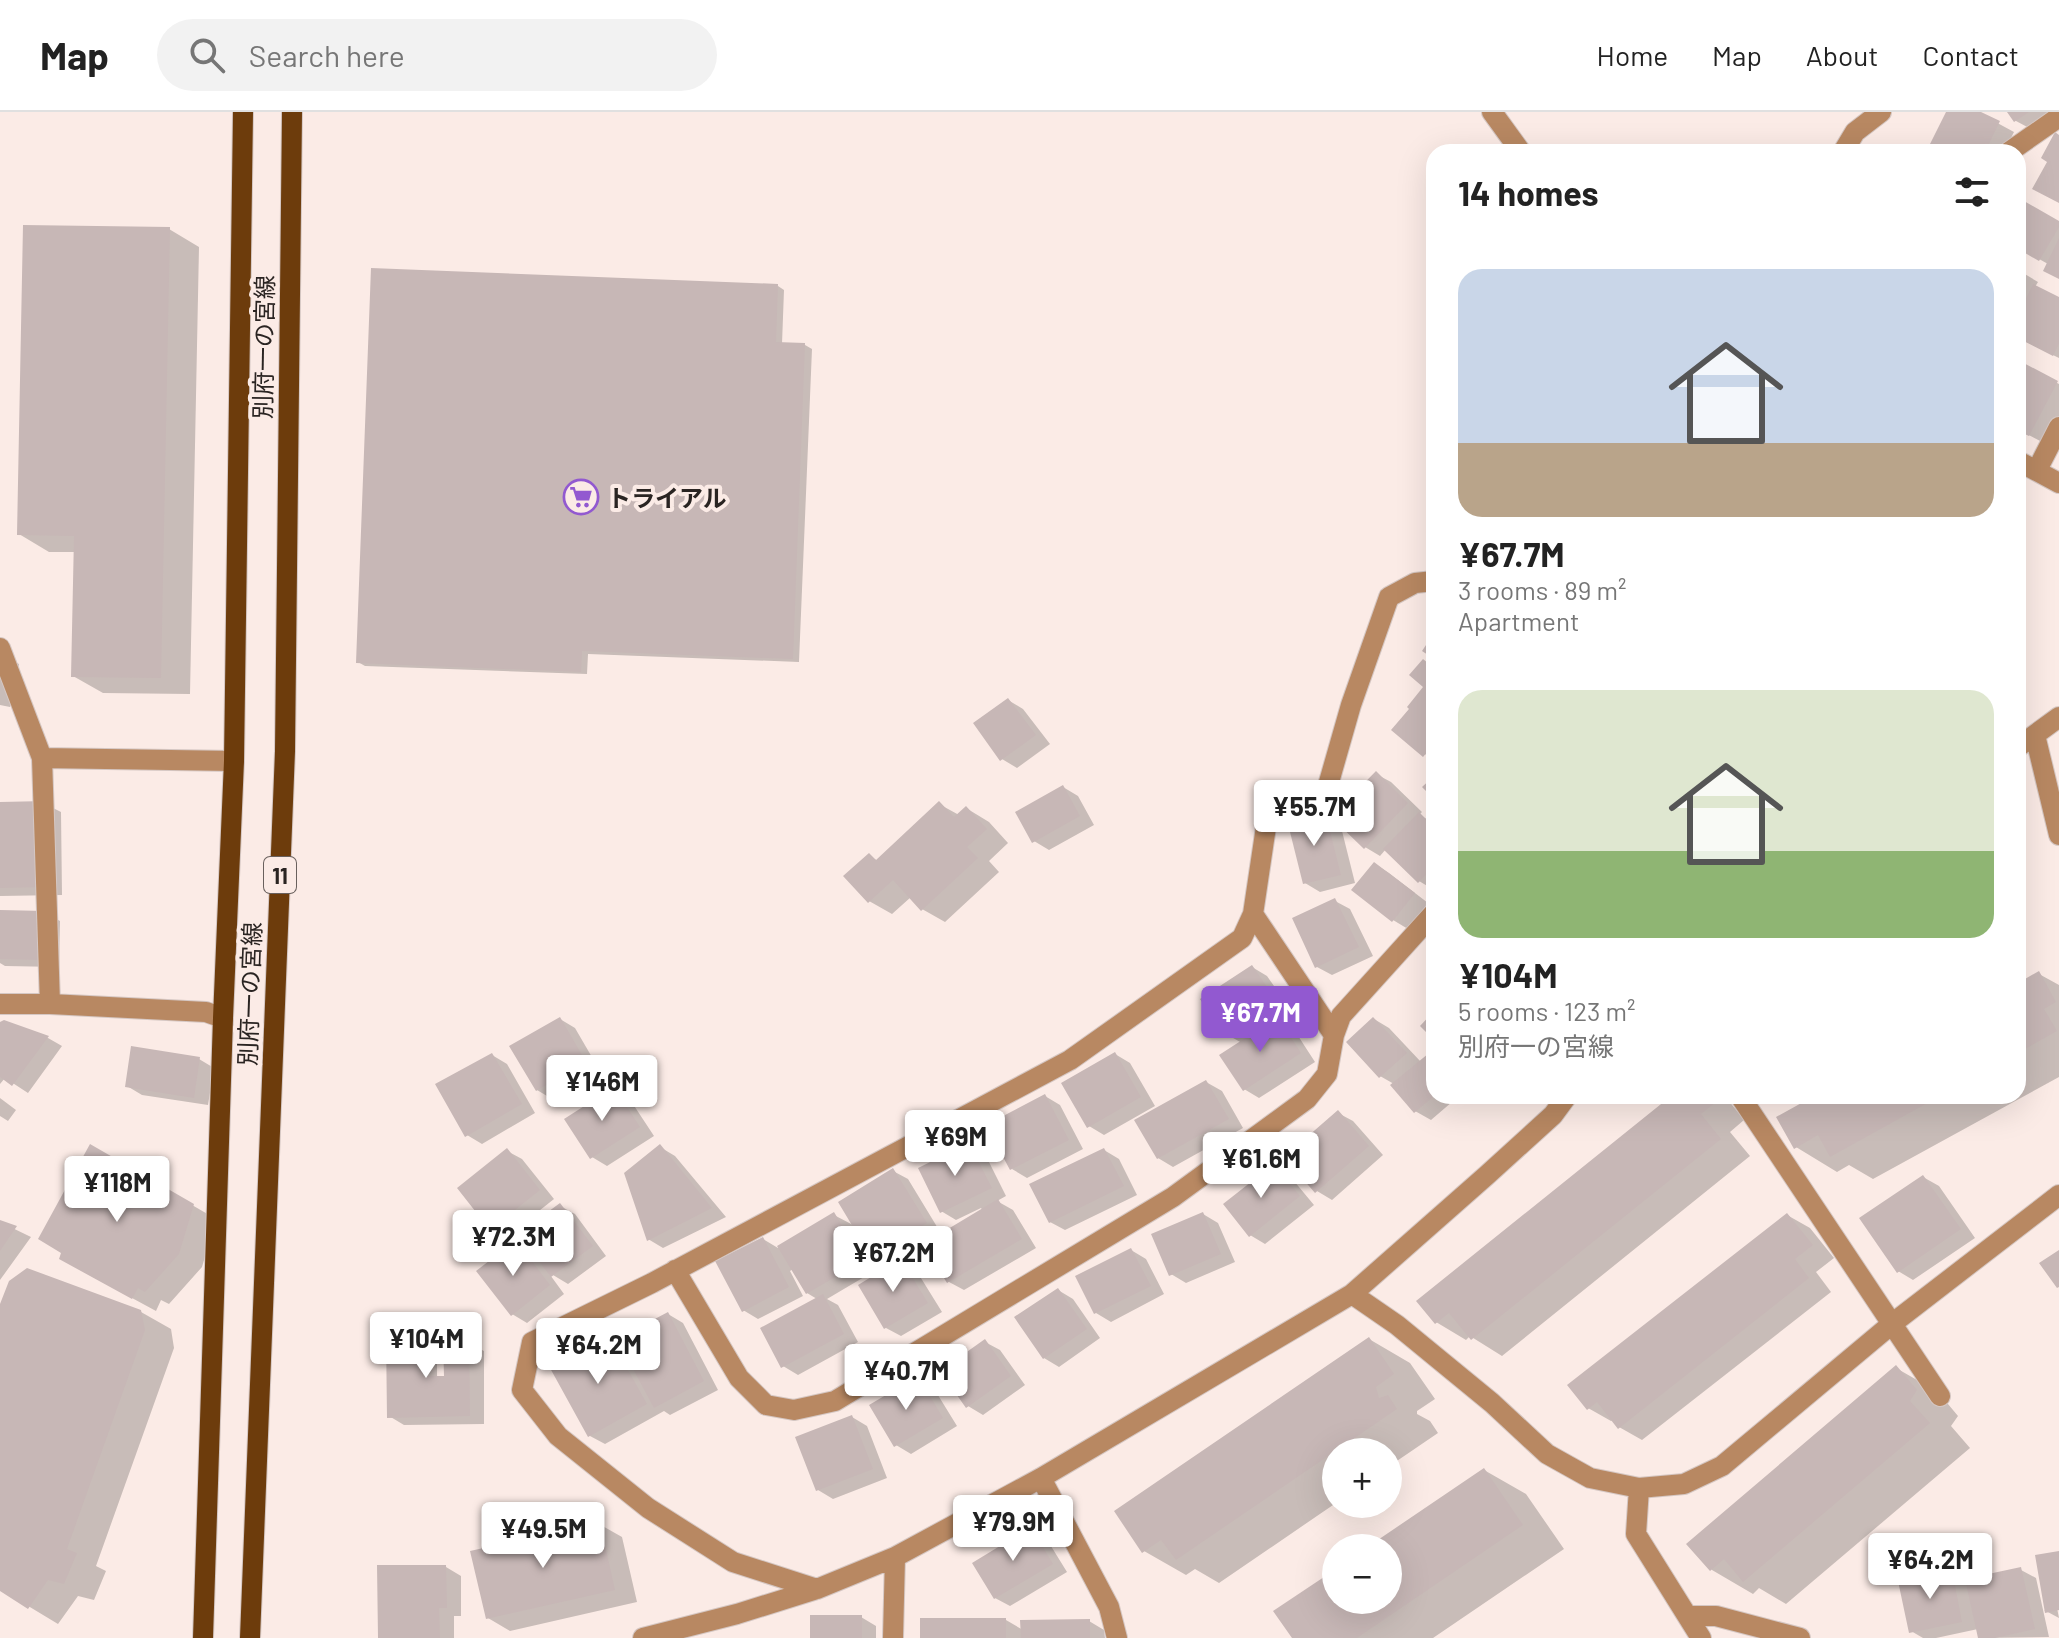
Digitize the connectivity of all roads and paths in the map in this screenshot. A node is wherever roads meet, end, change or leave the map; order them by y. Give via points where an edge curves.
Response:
1 (243, 112) edge
2 (292, 112) edge
3 (1492, 112) edge
4 (1881, 112) edge
5 (2059, 117) edge
6 (1515, 144) edge
7 (1848, 144) edge
8 (2020, 144) edge
9 (2059, 427) edge
10 (2026, 465) edge
11 (2037, 470) junction
12 (2059, 483) edge
13 (1426, 582) edge
14 (0, 648) edge
15 (2059, 717) edge
16 (2026, 741) edge
17 (42, 758) junction
18 (234, 761) junction
19 (2059, 835) edge
20 (1253, 914) junction
21 (1426, 922) edge
22 (0, 1004) edge
23 (50, 1004) junction
24 (223, 1018) junction
25 (1334, 1035) junction
26 (1561, 1104) edge
27 (1745, 1104) edge
28 (2059, 1195) edge
29 (675, 1270) junction
30 (1352, 1294) junction
31 (1893, 1323) junction
32 (1940, 1396) dead end
33 (1041, 1478) junction
34 (1639, 1488) junction
35 (895, 1557) junction
36 (817, 1589) junction
37 (1688, 1616) junction
38 (663, 1635) edge
39 (203, 1638) edge
40 (250, 1638) edge
41 (643, 1638) edge
42 (893, 1638) edge
43 (1117, 1638) edge
44 (1701, 1638) edge
45 (1800, 1638) edge

1 - 18 main road, 別府一の宮線 / 11
2 - 40 main road, 別府一の宮線 / 11 via 285,751
3 - 6 street
4 - 7 street
5 - 8 street
9 - 11 street
10 - 11 street
11 - 12 street
13 - 20 street via 1389,597 1327,789 1267,820
14 - 17 street
15 - 16 street
16 - 19 street
17 - 18 street
17 - 23 street
18 - 24 main road, 別府一の宮線 / 11
20 - 25 street
20 - 29 street via 1242,938 1070,1060
21 - 25 street via 1341,1016
22 - 23 street
23 - 24 street via 206,1012
24 - 39 main road, 別府一の宮線 / 11
25 - 29 street via 1327,1074 1295,1108 1173,1197 835,1401 794,1410 766,1405 739,1378
26 - 30 street
27 - 31 street
28 - 31 street
29 - 36 street via 532,1342 522,1390 558,1436 648,1508 733,1562
30 - 33 street
30 - 34 street via 1397,1325 1547,1454 1590,1478
31 - 32 street
31 - 34 street via 1722,1466 1684,1484
33 - 35 street
33 - 43 street via 1109,1607
34 - 37 street via 1636,1534
35 - 36 street
35 - 42 street
36 - 38 street
37 - 44 street
37 - 45 street via 1716,1616
38 - 41 street

